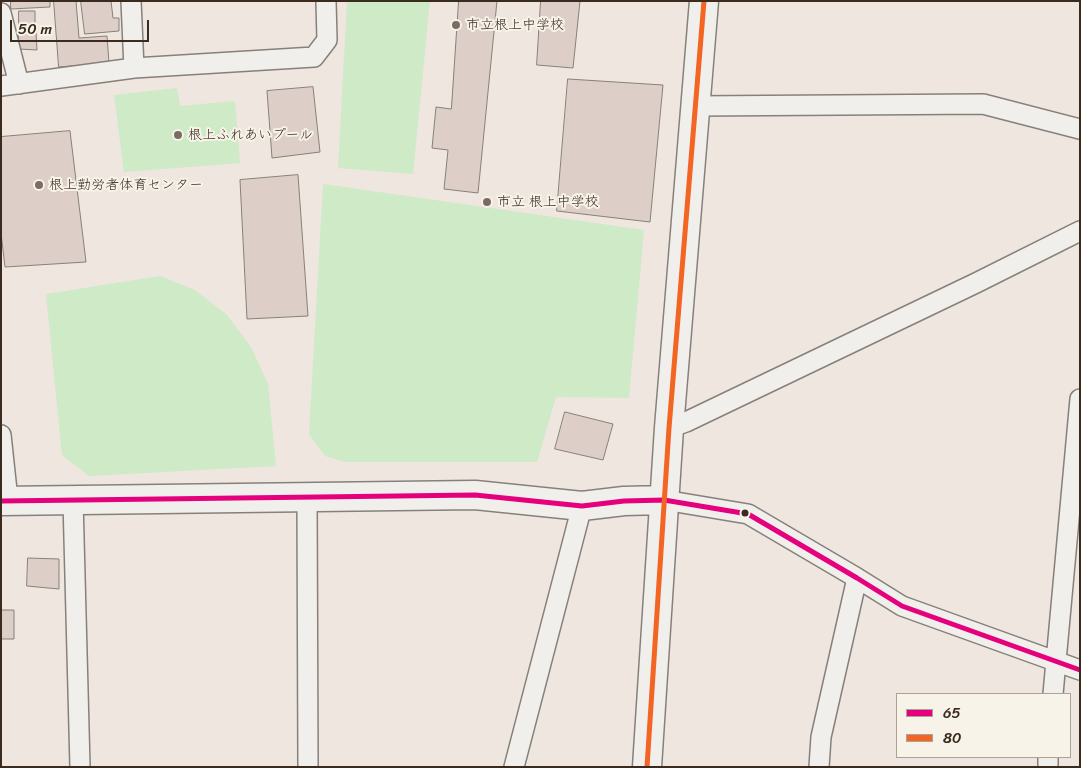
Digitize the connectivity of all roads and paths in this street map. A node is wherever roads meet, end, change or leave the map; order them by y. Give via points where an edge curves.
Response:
1 (131, 1) edge
2 (326, 1) edge
3 (704, 1) edge
4 (1, 13) edge
5 (134, 68) junction
6 (10, 85) edge
7 (696, 106) junction
8 (1080, 129) edge
9 (1080, 231) edge
10 (1080, 400) edge
11 (669, 428) junction
12 (1, 435) edge
13 (307, 497) junction
14 (4, 500) edge
15 (73, 500) junction
16 (664, 500) junction
17 (582, 506) junction
18 (1074, 515) edge
19 (857, 578) junction
20 (1056, 661) junction
21 (1080, 670) edge
22 (1053, 693) edge
23 (80, 767) edge
24 (308, 767) edge
25 (514, 767) edge
26 (647, 767) edge
27 (819, 767) edge

1 - 5 street
2 - 5 street via 327,40 314,57
3 - 7 street
4 - 6 street
5 - 6 street
7 - 8 street via 983,104
7 - 11 street
9 - 11 street
10 - 18 street
11 - 16 street
12 - 14 street
13 - 15 street
13 - 17 street via 475,496
13 - 24 street
14 - 15 street
15 - 23 street
16 - 17 street
16 - 19 street via 748,514
16 - 26 street
17 - 25 street
18 - 20 street
19 - 20 street via 902,606
19 - 27 street via 821,737
20 - 21 street
20 - 22 street

